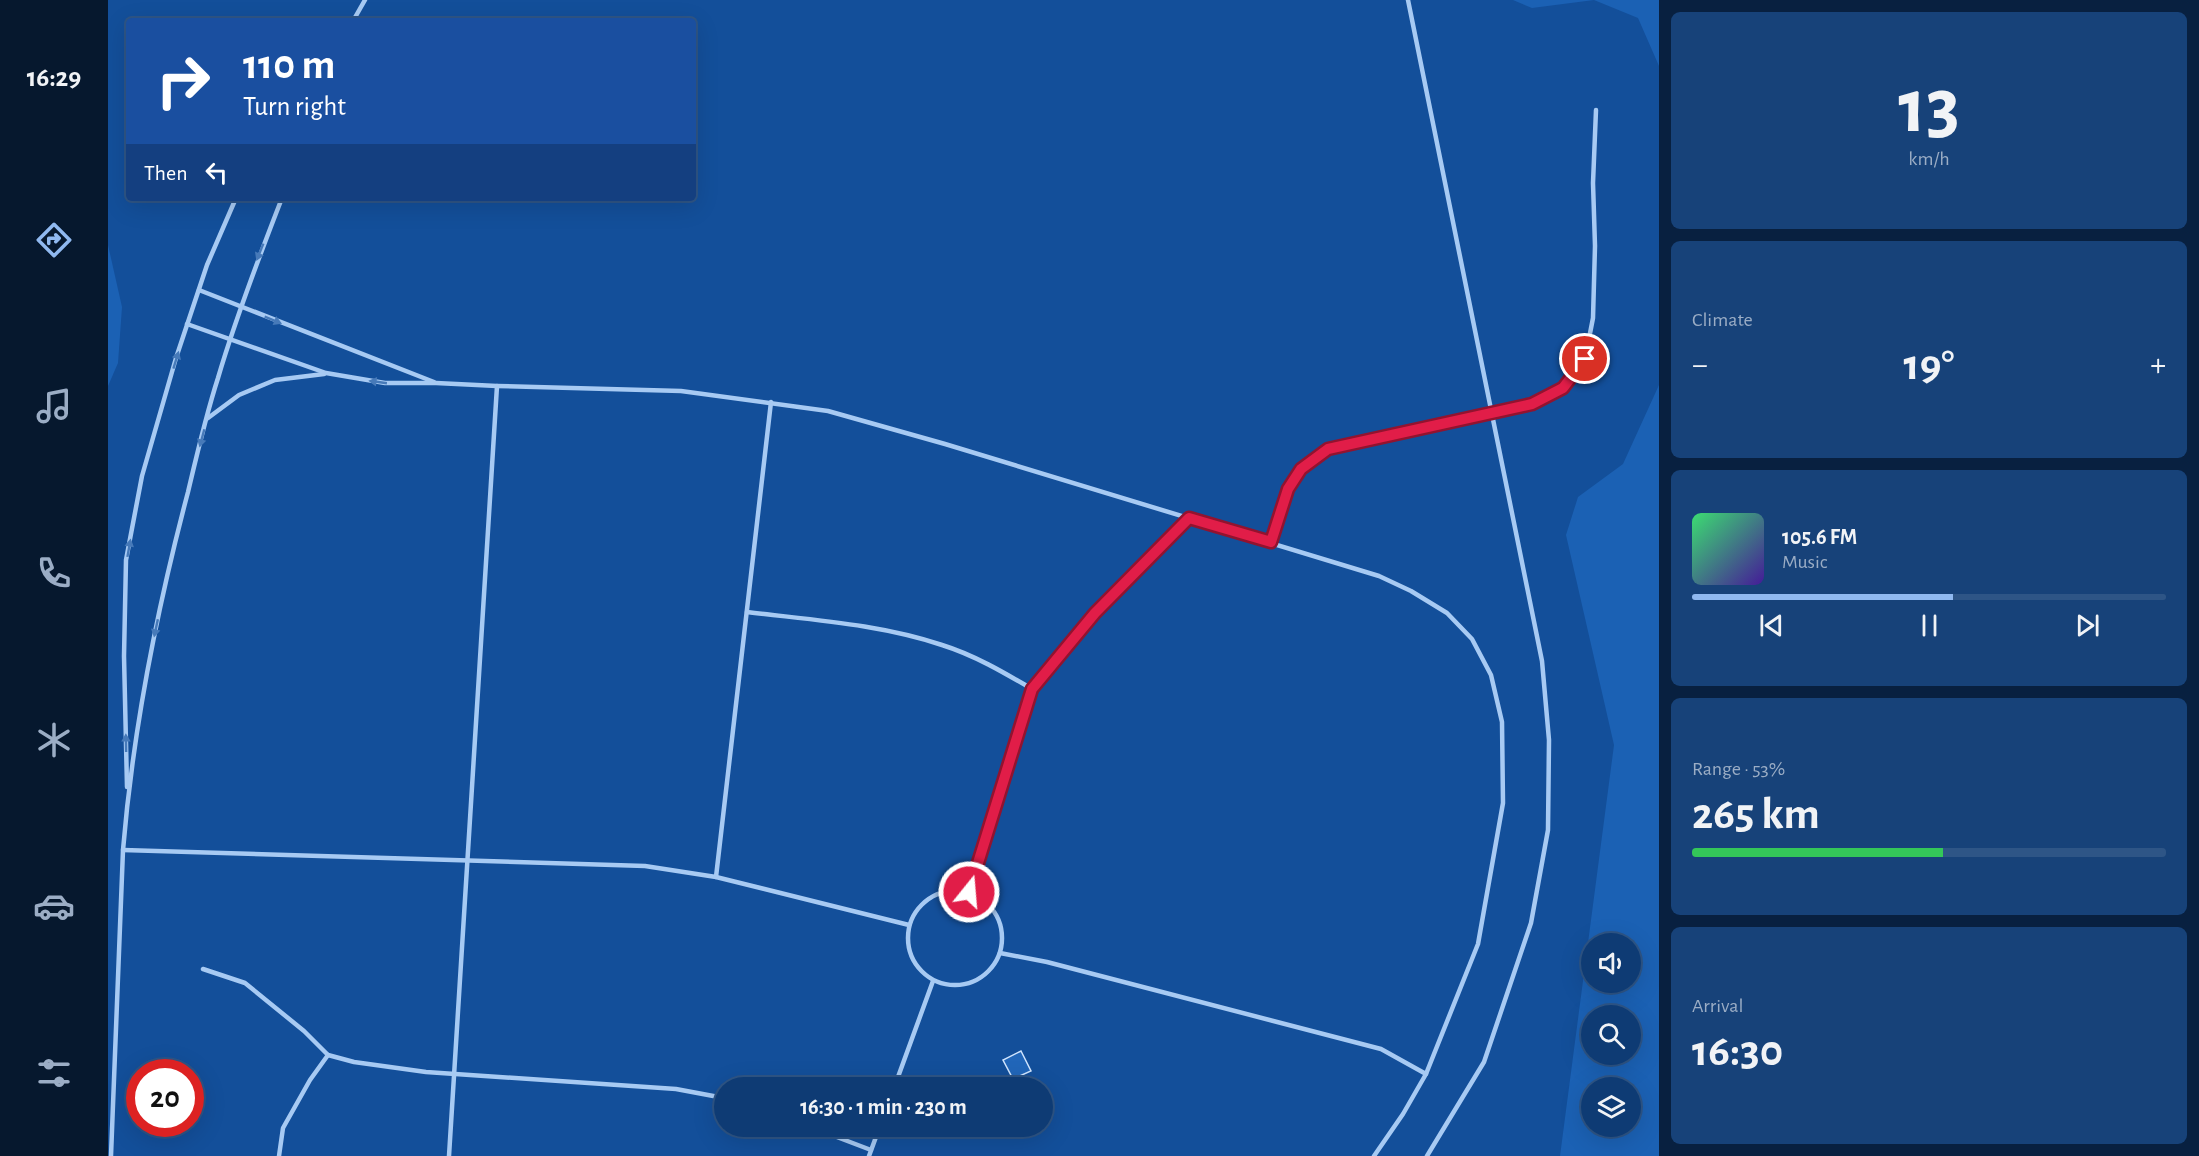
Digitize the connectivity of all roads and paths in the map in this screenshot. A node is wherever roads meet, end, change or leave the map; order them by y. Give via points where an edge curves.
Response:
1 (365, 0) edge
2 (1408, 0) edge
3 (354, 18) edge
4 (1596, 110) dead end
5 (235, 201) edge
6 (281, 201) edge
7 (199, 290) junction
8 (241, 308) junction
9 (187, 324) junction
10 (230, 340) junction
11 (326, 373) junction
12 (436, 383) junction
13 (497, 386) junction
14 (771, 402) junction
15 (207, 418) junction
16 (1189, 518) junction
17 (1271, 542) junction
18 (747, 612) junction
19 (1032, 689) junction
20 (127, 802) junction
21 (123, 850) junction
22 (469, 859) junction
23 (716, 877) junction
24 (969, 892) junction
25 (909, 926) junction
26 (1000, 953) junction
27 (203, 969) dead end
28 (933, 981) junction
29 (328, 1055) junction
30 (453, 1074) junction
31 (1426, 1074) junction
32 (898, 1077) edge
33 (714, 1096) edge
34 (833, 1137) edge
35 (876, 1137) edge
36 (870, 1153) edge
37 (111, 1156) edge
38 (279, 1156) edge
39 (449, 1156) edge
40 (1374, 1156) edge
41 (1427, 1156) edge

1 - 3 lane
2 - 41 lane via 1542,661 1549,740 1548,830 1531,923 1484,1062
4 - 17 lane, bridge via 1593,318 1585,359 1563,388 1532,404 1328,449 1301,469 1288,489
5 - 7 lane
6 -> 8 lane
7 - 8 lane
7 - 9 lane
8 - 10 lane
8 -> 12 lane
9 - 10 lane
20 -> 9 lane via 126,560 142,476
10 - 11 lane
10 - 15 lane
12 -> 11 lane via 385,383
11 - 15 lane via 276,380 238,395
12 - 13 lane
13 - 14 lane via 681,391
13 - 22 lane
14 - 16 lane via 828,411
14 - 18 lane
15 -> 20 lane via 151,650
16 - 17 lane
16 - 19 lane via 1095,613
17 - 31 lane via 1379,576 1448,613 1472,639 1491,675 1502,722 1503,802 1478,944
18 - 19 lane via 877,627 942,645 987,663
18 - 23 lane
19 - 24 lane
20 - 21 lane
21 - 22 lane
21 - 37 lane
22 - 23 lane via 645,866
22 - 30 lane
23 - 25 lane
24 - 25 lane via 939,893 915,912
24 - 26 lane via 994,910 1003,939
25 - 28 lane via 907,942 911,957
26 - 28 lane via 993,968 980,979 949,986
26 - 31 lane via 1382,1048
27 - 29 lane via 245,983
28 - 32 lane
29 - 30 lane via 354,1062
29 - 38 lane via 283,1128
30 - 33 lane via 676,1089
30 - 39 lane
31 - 40 lane
34 - 36 lane
35 - 36 lane

